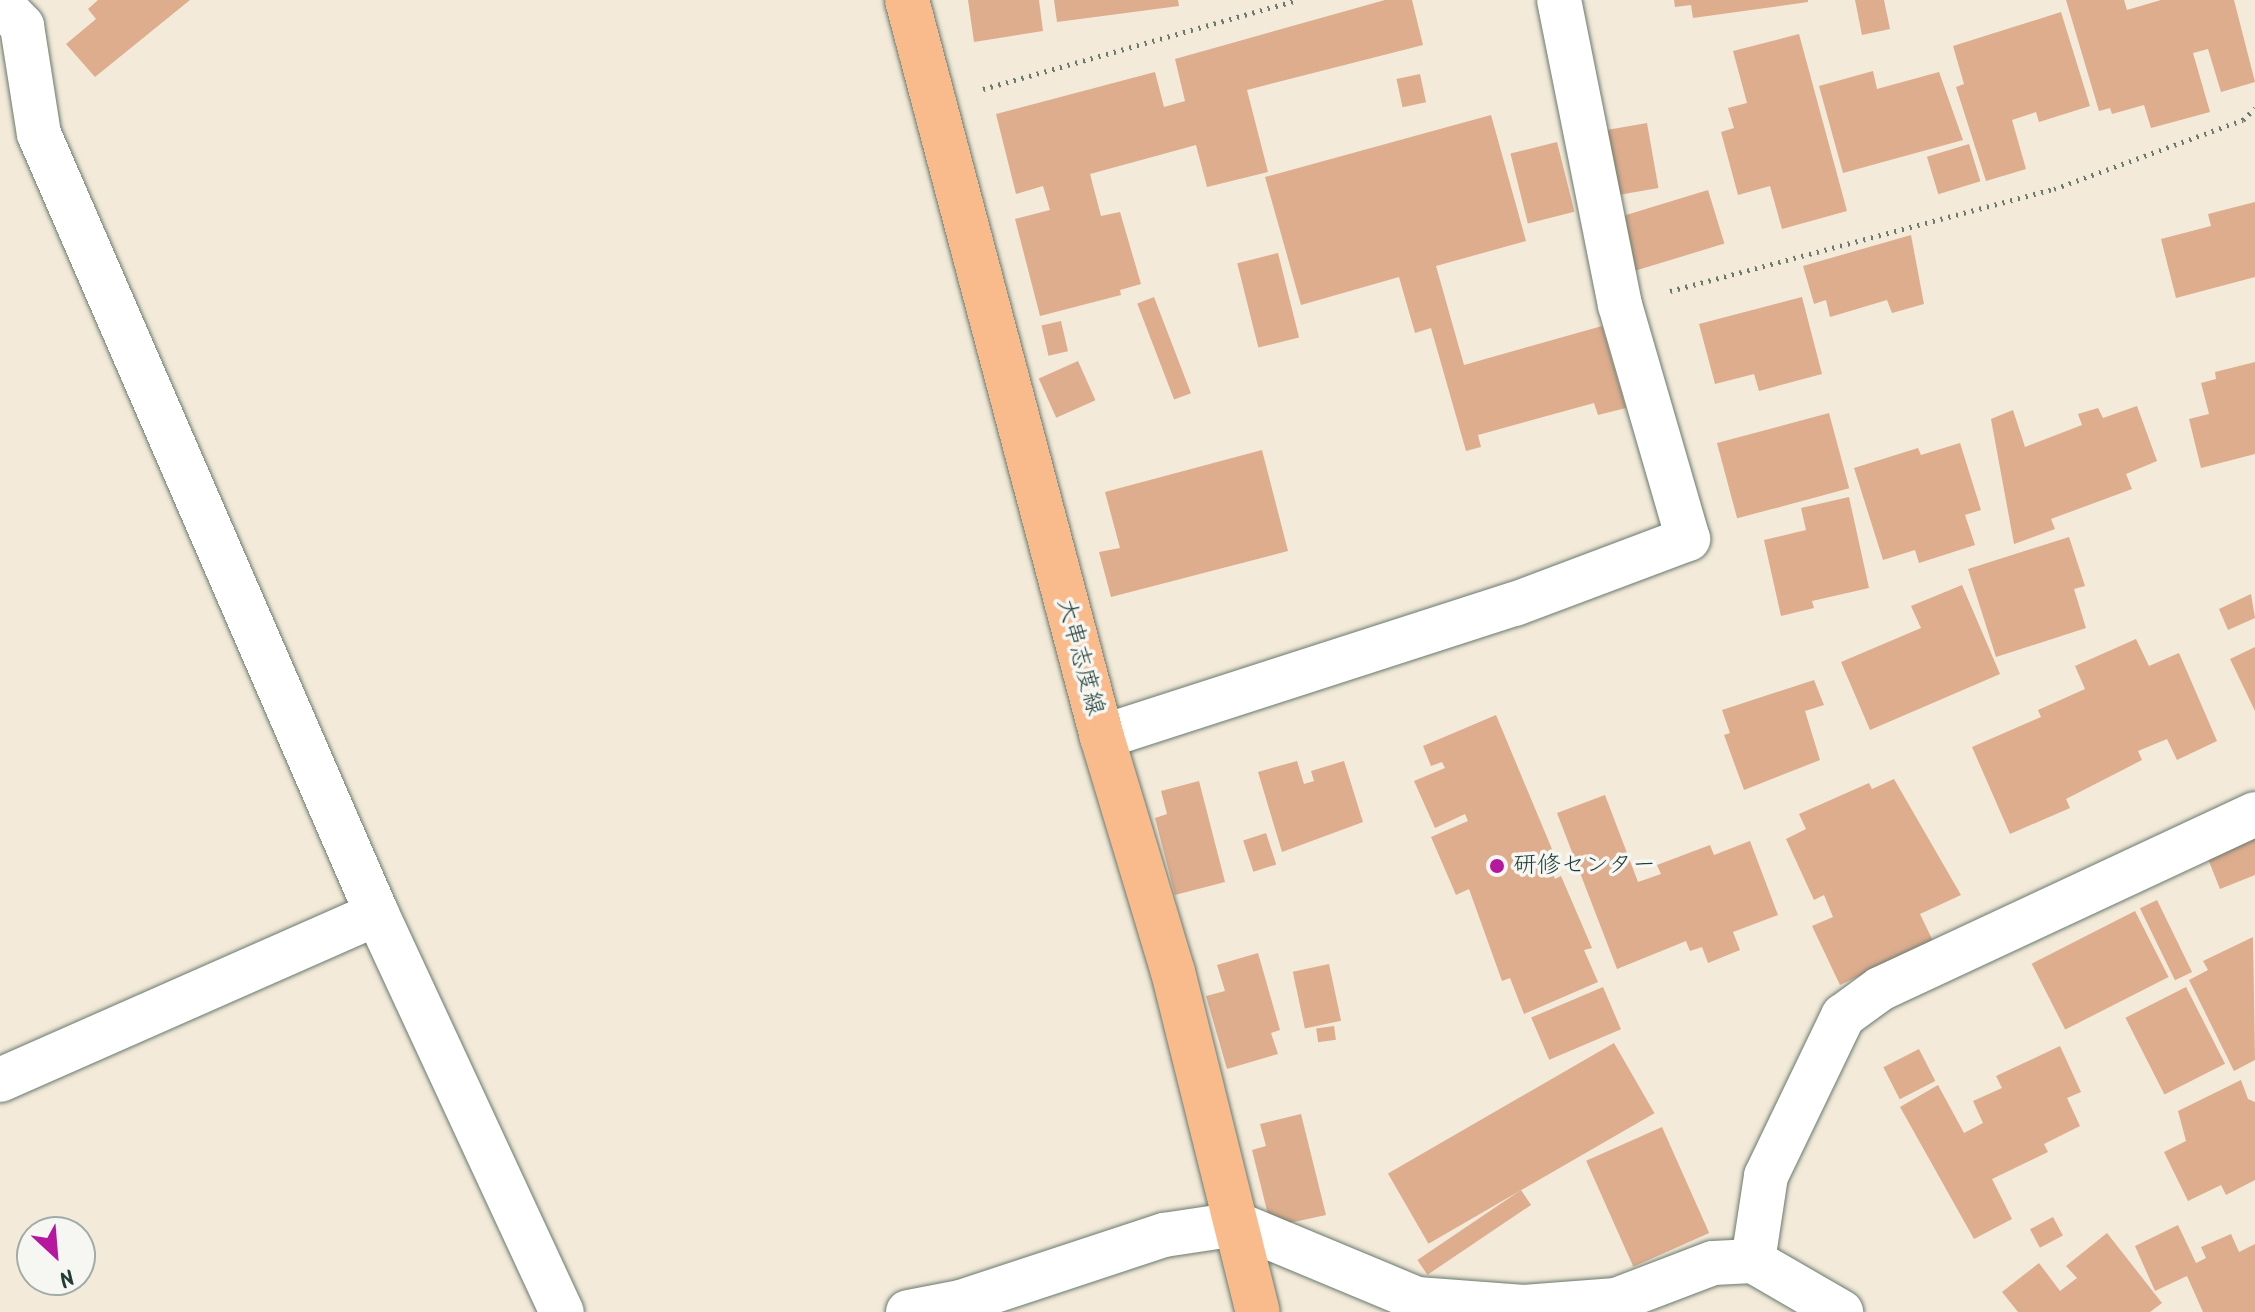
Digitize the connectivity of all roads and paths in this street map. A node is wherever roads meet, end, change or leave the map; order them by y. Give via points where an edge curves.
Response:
1 (907, 0) edge
2 (1297, 0) edge
3 (1559, 0) edge
4 (0, 3) edge
5 (932, 104) junction
6 (2255, 108) edge
7 (1620, 305) junction
8 (1102, 737) junction
9 (2255, 814) edge
10 (377, 914) junction
11 (0, 1080) edge
12 (1237, 1224) junction
13 (1753, 1261) junction
14 (562, 1312) edge
15 (908, 1312) edge
16 (1258, 1312) edge
17 (1841, 1312) edge

1 - 5 main road, 大串志度線
2 - 5 path
3 - 7 street
4 - 10 street via 22,26 39,134
5 - 8 main road, 大串志度線
6 - 7 path via 2243,120 2054,189
7 - 8 street via 1688,539 1515,604
8 - 12 main road, 大串志度線 via 1173,972
9 - 13 street via 1880,989 1843,1016 1766,1176
10 - 11 street
10 - 14 street
12 - 13 street via 1417,1299 1494,1305 1616,1300 1713,1263
12 - 15 street via 1164,1235 961,1302
12 - 16 main road, 大串志度線
13 - 17 street

